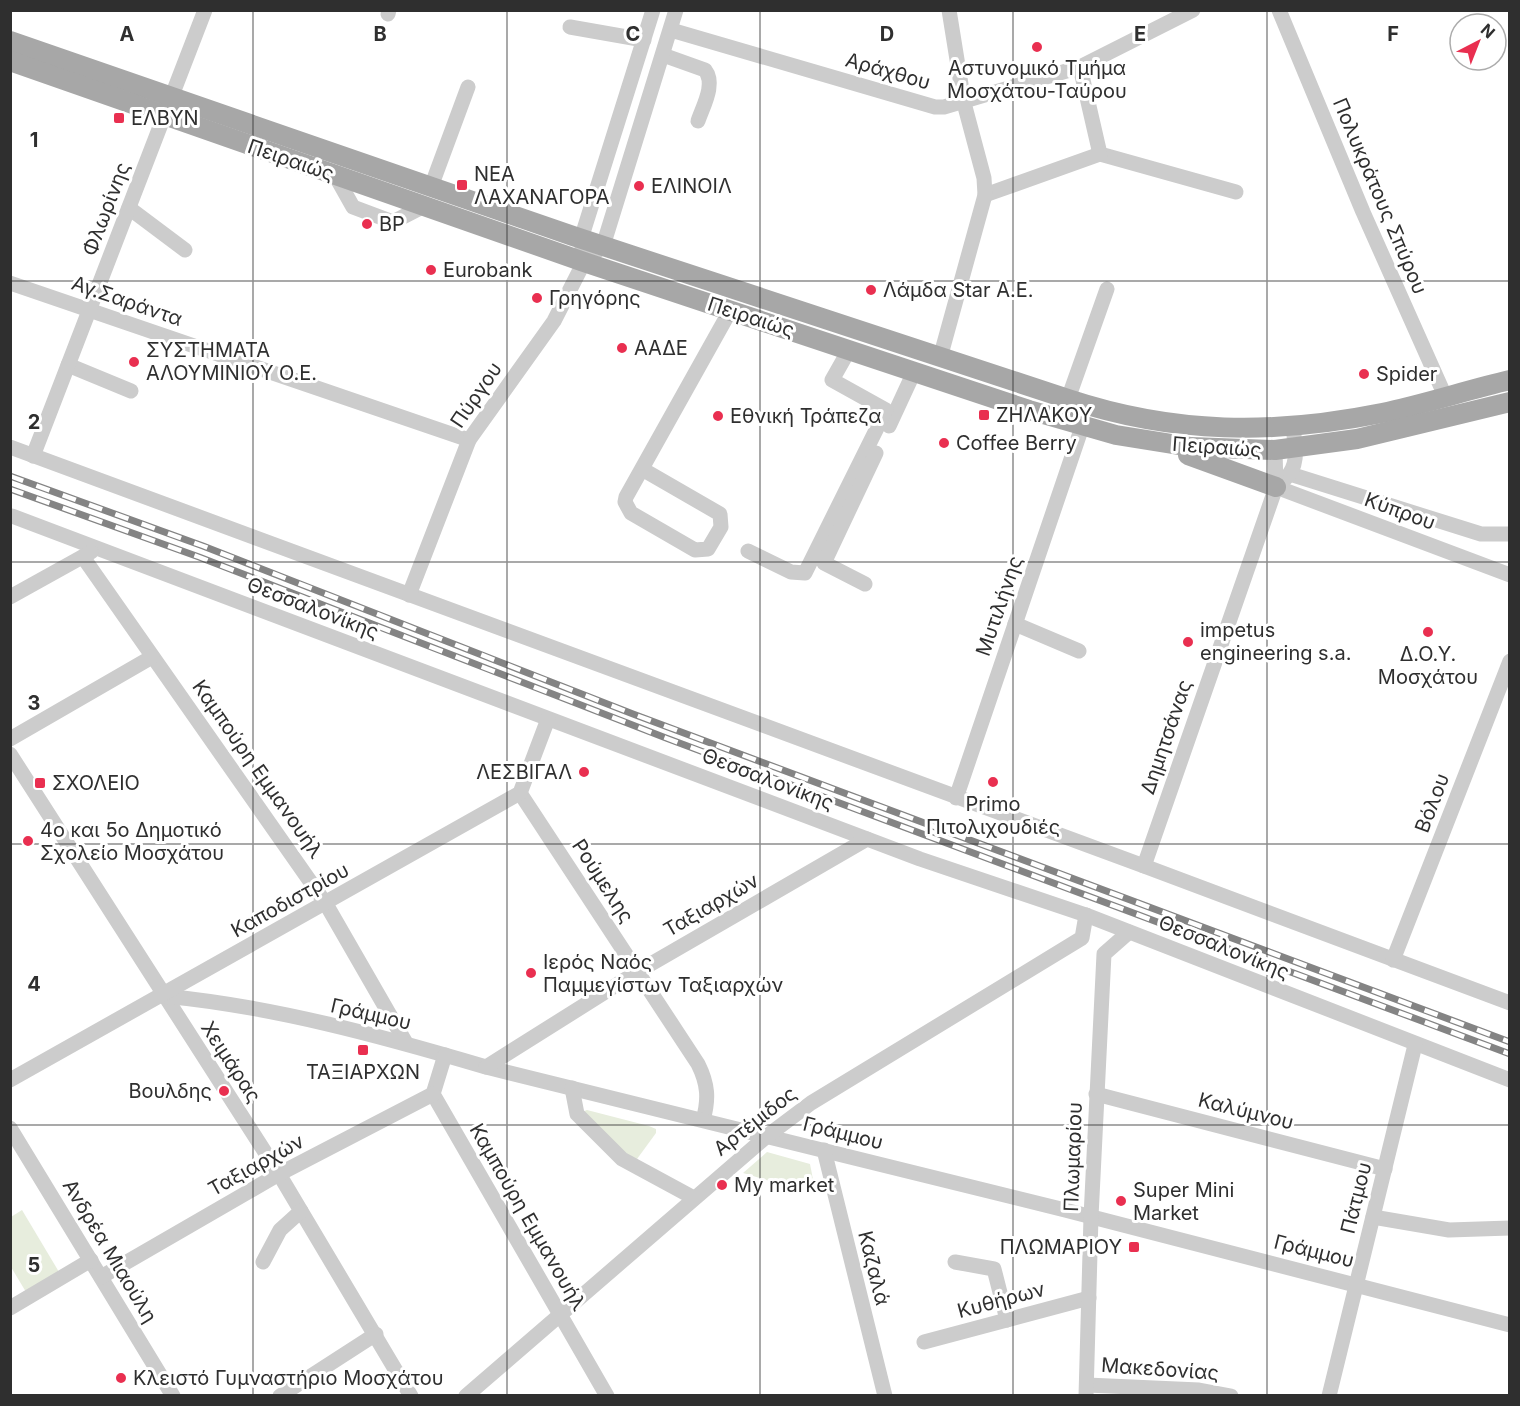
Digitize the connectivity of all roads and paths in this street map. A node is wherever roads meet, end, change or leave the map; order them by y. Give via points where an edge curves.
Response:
1 (205, 10) edge
2 (653, 10) edge
3 (676, 10) edge
4 (949, 10) edge
5 (1193, 10) edge
6 (1279, 10) edge
7 (570, 27) dead end
8 (671, 30) junction
9 (644, 40) junction
10 (10, 41) edge
11 (663, 55) junction
12 (10, 61) edge
13 (1080, 67) junction
14 (468, 87) dead end
15 (963, 103) junction
16 (168, 107) junction
17 (698, 121) dead end
18 (1100, 154) junction
19 (431, 187) junction
20 (1236, 192) dead end
21 (985, 195) junction
22 (129, 208) junction
23 (581, 239) junction
24 (603, 246) junction
25 (184, 250) dead end
26 (584, 262) junction
27 (10, 283) edge
28 (1107, 289) dead end
29 (90, 310) junction
30 (730, 310) junction
31 (849, 350) junction
32 (940, 357) junction
33 (68, 365) junction
34 (914, 372) junction
35 (1509, 380) edge
36 (130, 391) dead end
37 (1445, 396) junction
38 (1068, 399) junction
39 (1509, 402) edge
40 (1082, 427) junction
41 (1293, 427) junction
42 (469, 440) junction
43 (1143, 441) junction
44 (10, 447) edge
45 (1285, 449) junction
46 (33, 456) junction
47 (642, 469) junction
48 (1283, 481) junction
49 (12, 516) dead end
50 (1509, 534) edge
51 (748, 551) dead end
52 (89, 553) junction
53 (1509, 574) edge
54 (865, 584) dead end
55 (409, 595) junction
56 (10, 597) edge
57 (1015, 624) junction
58 (1079, 651) dead end
59 (152, 657) junction
60 (1509, 661) edge
61 (548, 719) junction
62 (10, 739) edge
63 (10, 754) edge
64 (520, 793) junction
65 (956, 798) junction
66 (867, 839) junction
67 (1144, 866) junction
68 (326, 904) junction
69 (1086, 915) junction
70 (1129, 932) junction
71 (1082, 938) junction
72 (1104, 954) junction
73 (1393, 960) junction
74 (637, 972) junction
75 (163, 996) junction
76 (1509, 1004) edge
77 (406, 1043) junction
78 (1415, 1045) junction
79 (445, 1055) junction
80 (486, 1067) junction
81 (10, 1080) edge
82 (1509, 1080) edge
83 (572, 1088) junction
84 (433, 1094) junction
85 (1096, 1094) junction
86 (703, 1120) junction
87 (10, 1128) edge
88 (768, 1136) junction
89 (824, 1150) junction
90 (1385, 1168) junction
91 (279, 1174) junction
92 (694, 1198) junction
93 (301, 1211) junction
94 (1091, 1217) junction
95 (1373, 1217) junction
96 (1509, 1228) edge
97 (91, 1260) junction
98 (263, 1262) dead end
99 (955, 1262) dead end
100 (101, 1277) junction
101 (1357, 1284) junction
102 (1089, 1298) junction
103 (10, 1308) edge
104 (561, 1316) junction
105 (1007, 1320) junction
106 (1509, 1325) edge
107 (376, 1334) junction
108 (924, 1342) dead end
109 (1086, 1390) edge
110 (173, 1395) edge
111 (280, 1395) edge
112 (411, 1395) edge
113 (466, 1395) edge
114 (608, 1395) edge
115 (885, 1395) edge
116 (1231, 1395) edge
117 (1329, 1395) edge

1 - 16 street, Φλωρίνης
2 - 9 street
3 - 8 street
4 - 15 street
5 - 13 street, Αράχθου
6 - 37 street, Πολυκράτους Σπύρου
7 - 9 street
8 - 11 street
8 - 15 street, Αράχθου via 935,106
9 - 23 street
10 - 16 main road, Πειραιώς
11 - 17 street via 709,75 710,84
11 - 24 street
12 - 16 main road, Πειραιώς
13 - 15 street, Αράχθου
13 - 18 street
14 - 19 street
15 - 21 street
16 - 19 main road, Πειραιώς
16 - 22 street, Φλωρίνης
16 - 26 main road, Πειραιώς via 335,175
18 - 20 street
18 - 21 street
19 - 23 main road, Πειραιώς
21 - 32 street
22 - 25 street
22 - 29 street, Φλωρίνης
23 - 24 main road, Πειραιώς
23 - 26 street
24 - 26 street, Πύργου
24 - 32 main road, Πειραιώς
26 - 30 main road, Πειραιώς
26 - 42 street, Πύργου via 554,321
27 - 29 street, Αγ.Σαράντα
28 - 38 street
29 - 33 street, Φλωρίνης
29 - 42 street, Αγ.Σαράντα
30 - 31 main road, Πειραιώς
30 - 47 street
31 - 34 main road, Πειραιώς
31 - 51 street via 832,380 886,410 805,573 791,573
32 - 38 main road, Πειραιώς
33 - 36 street
33 - 46 street, Φλωρίνης
34 - 40 main road, Πειραιώς
34 - 54 street via 824,563
35 - 37 main road, Πειραιώς
37 - 41 main road, Πειραιώς via 1384,413
38 - 41 main road, Πειραιώς via 1122,415 1191,426
39 - 45 main road, Πειραιώς via 1368,437
40 - 43 main road, Πειραιώς
40 - 57 street, Μυτιλήνης
41 - 45 street, Δημητσάνας
42 - 55 street, Πύργου
43 - 45 main road, Πειραιώς via 1227,451
43 - 48 main road
44 - 46 street
45 - 48 street, Δημητσάνας
46 - 55 street
47 - 47 street via 626,497 627,510 695,550 708,549 722,527 720,514
48 - 50 street via 1481,534
48 - 53 street, Κύπρου
48 - 67 street, Δημητσάνας
49 - 52 street, Θεσσαλονίκης
52 - 56 street
52 - 59 street, Καμπούρη Εμμανουήλ
52 - 61 street, Θεσσαλονίκης
55 - 65 street
57 - 58 street
57 - 65 street, Μυτιλήνης
59 - 62 street
59 - 68 street, Καμπούρη Εμμανουήλ
60 - 73 street, Βόλου
61 - 64 street
61 - 66 street, Θεσσαλονίκης
63 - 75 street, Χειμάρας
64 - 68 street, Καποδιστρίου
64 - 74 street, Ρούμελης
65 - 67 street
66 - 69 street, Θεσσαλονίκης
66 - 74 street, Ταξιαρχών
67 - 73 street
68 - 75 street, Καποδιστρίου
68 - 77 street, Καμπούρη Εμμανουήλ
69 - 70 street, Θεσσαλονίκης
69 - 71 street
70 - 72 street
70 - 78 street, Θεσσαλονίκης
71 - 72 street
71 - 88 street, Αρτέμιδος via 811,1103
72 - 85 street, Πλωμαρίου
73 - 76 street
74 - 80 street, Ταξιαρχών
74 - 86 street, Ρούμελης via 704,1075 708,1096
75 - 77 street, Γράμμου via 201,999
75 - 81 street, Καποδιστρίου
75 - 91 street, Χειμάρας
77 - 79 street, Γράμμου
78 - 82 street, Θεσσαλονίκης
78 - 90 street, Πάτμου
79 - 80 street, Γράμμου
79 - 84 street
80 - 83 street, Γράμμου
83 - 86 street, Γράμμου
83 - 92 street via 577,1114 622,1159
84 - 91 street, Ταξιαρχών
84 - 104 street, Καμπούρη Εμμανουήλ
85 - 90 street, Καλύμνου
85 - 94 street, Πλωμαρίου
86 - 88 street, Γράμμου
87 - 97 street, Ανδρέα Μιαούλη
88 - 89 street, Γράμμου
88 - 92 street, Αρτέμιδος
89 - 94 street, Γράμμου
89 - 115 street, Καζαλά
90 - 95 street, Πάτμου
91 - 93 street, Χειμάρας
91 - 100 street, Ταξιαρχών
92 - 104 street, Αρτέμιδος
93 - 98 street via 280,1230
93 - 107 street, Χειμάρας
94 - 101 street, Γράμμου
94 - 102 street, Πλωμαρίου
95 - 96 street via 1449,1230
95 - 101 street, Πάτμου
97 - 100 street, Ανδρέα Μιαούλη
97 - 103 street
99 - 105 street via 994,1269
100 - 110 street, Ανδρέα Μιαούλη
101 - 106 street, Γράμμου
101 - 117 street, Πάτμου
102 - 105 street, Κυθήρων
102 - 109 street, Πλωμαρίου
104 - 113 street, Αρτέμιδος
104 - 114 street, Καμπούρη Εμμανουήλ
105 - 108 street, Κυθήρων
107 - 111 street
107 - 112 street, Χειμάρας
109 - 116 street, Μακεδονίας via 1199,1390

